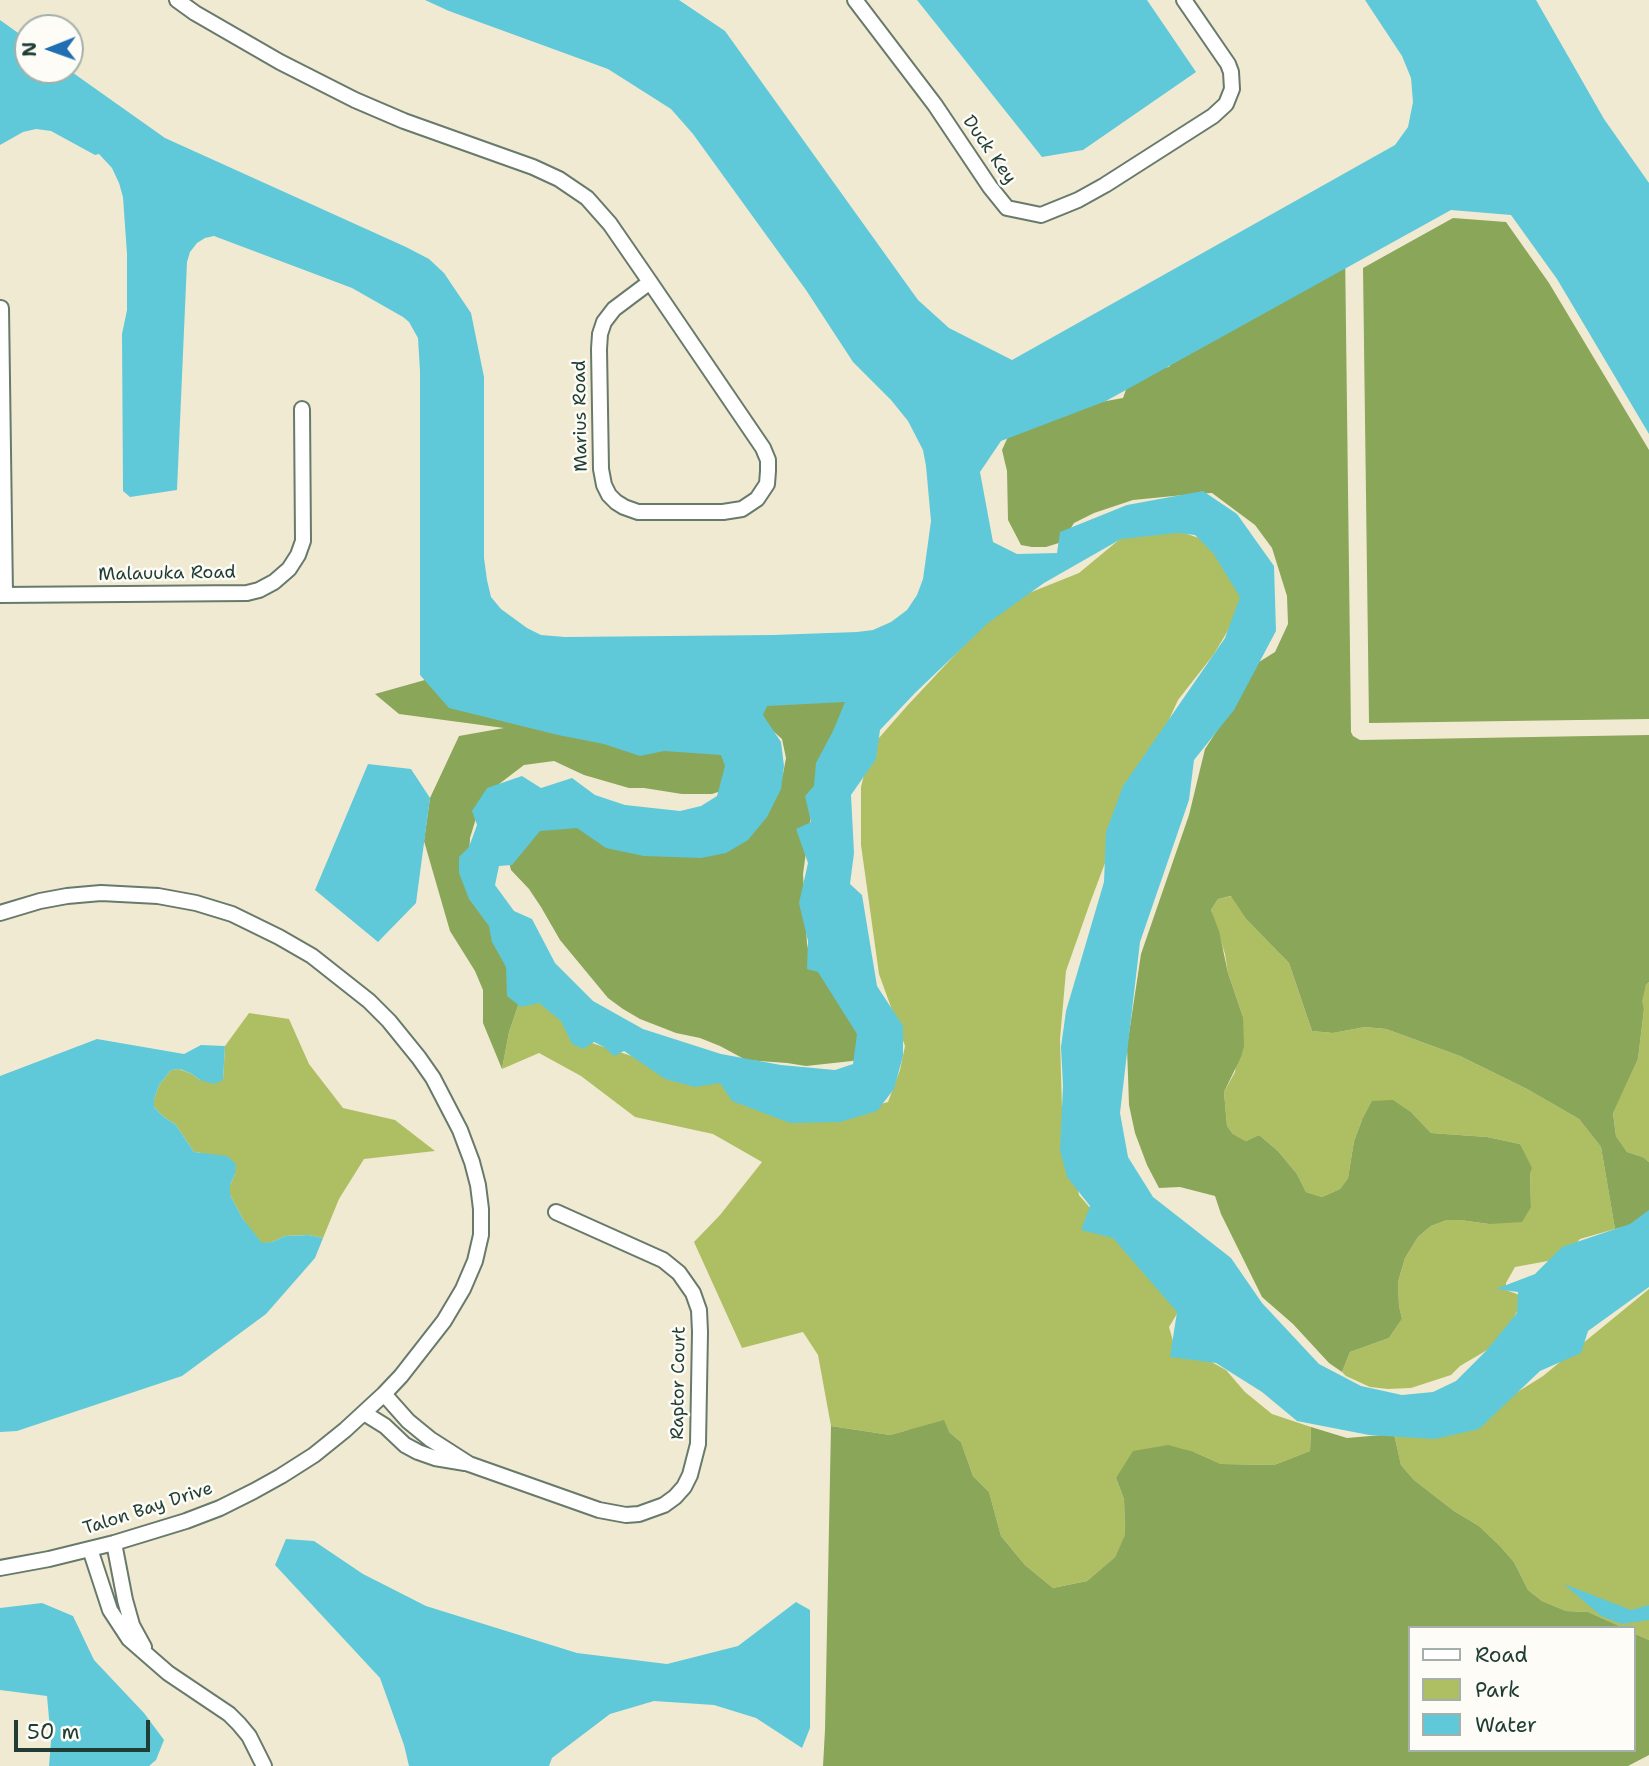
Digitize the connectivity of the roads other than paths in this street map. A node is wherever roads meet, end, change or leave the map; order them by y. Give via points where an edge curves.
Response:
1 (177, 0) edge
2 (855, 0) edge
3 (1184, 0) edge
4 (650, 282) junction
5 (1, 308) edge
6 (302, 409) dead end
7 (3, 595) edge
8 (0, 913) edge
9 (556, 1212) dead end
10 (384, 1394) junction
11 (364, 1413) junction
12 (469, 1464) junction
13 (114, 1543) junction
14 (90, 1549) junction
15 (0, 1568) edge
16 (155, 1662) junction
17 (264, 1766) edge

1 - 4 street, Marius Road via 280,62 355,100 567,184 603,214
2 - 3 street, Duck Key via 1007,208 1041,215 1105,185 1226,103 1232,89 1231,72
4 - 4 street, Marius Road via 614,309 600,334 604,485 616,502 638,512 742,509 757,499 766,484 768,460
5 - 7 street
6 - 7 street, Malauuka Road via 303,541 289,569 274,582 247,593
8 - 10 street, Talon Bay Drive via 40,901 101,893 158,896 213,907 312,956 369,1001 405,1039 433,1078 460,1130 478,1185 481,1235 470,1276 444,1321
9 - 12 street, Raptor Court via 663,1260 692,1293 701,1332 698,1444 690,1475 664,1505 626,1515 598,1510
10 - 11 street, Talon Bay Drive
10 - 12 street, Raptor Court via 424,1435
11 - 12 street, Raptor Court via 418,1452
11 - 13 street, Talon Bay Drive via 314,1455 254,1491 186,1521
13 - 14 street, Talon Bay Drive
13 - 16 street via 132,1625
14 - 15 street, Talon Bay Drive
14 - 16 street via 118,1625
16 - 17 street via 234,1719

